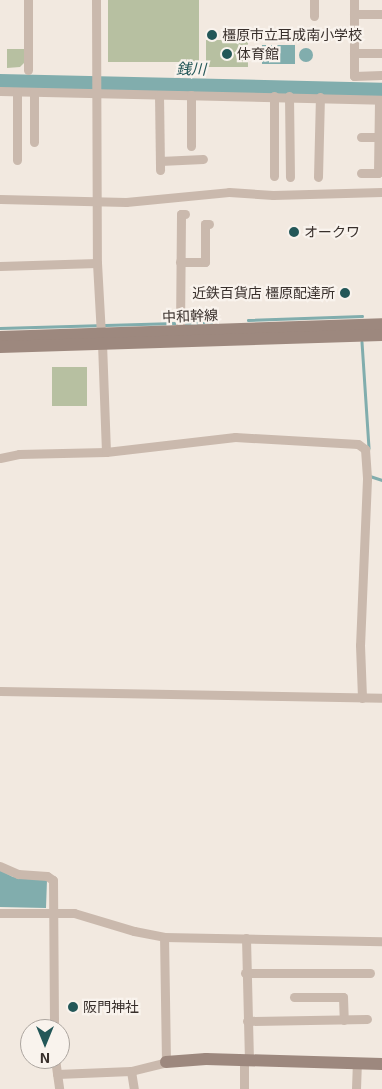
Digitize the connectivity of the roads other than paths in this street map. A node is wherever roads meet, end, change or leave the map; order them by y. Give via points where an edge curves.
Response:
1 (28, 0) edge
2 (96, 0) edge
3 (314, 0) edge
4 (354, 0) edge
5 (354, 14) junction
6 (382, 14) edge
7 (314, 16) dead end
8 (354, 53) junction
9 (382, 53) edge
10 (28, 70) dead end
11 (382, 75) edge
12 (0, 91) edge
13 (17, 92) junction
14 (34, 92) junction
15 (95, 92) junction
16 (159, 95) junction
17 (191, 95) junction
18 (274, 96) junction
19 (289, 96) junction
20 (320, 97) junction
21 (380, 100) edge
22 (361, 137) dead end
23 (378, 137) junction
24 (34, 142) dead end
25 (191, 146) dead end
26 (203, 159) dead end
27 (17, 160) dead end
28 (361, 173) dead end
29 (274, 176) dead end
30 (290, 176) dead end
31 (318, 177) dead end
32 (382, 192) edge
33 (0, 199) edge
34 (97, 199) junction
35 (185, 214) dead end
36 (209, 224) dead end
37 (180, 262) junction
38 (97, 263) junction
39 (0, 266) edge
40 (382, 324) edge
41 (180, 325) junction
42 (101, 332) junction
43 (382, 335) edge
44 (0, 337) edge
45 (0, 347) edge
46 (106, 452) junction
47 (0, 458) edge
48 (0, 691) edge
49 (362, 698) junction
50 (382, 698) edge
51 (0, 866) edge
52 (53, 912) junction
53 (0, 913) edge
54 (164, 937) junction
55 (246, 938) junction
56 (382, 940) edge
57 (245, 973) junction
58 (370, 973) dead end
59 (294, 997) dead end
60 (54, 1019) edge
61 (367, 1019) dead end
62 (344, 1020) junction
63 (247, 1021) junction
64 (246, 1060) junction
65 (166, 1062) junction
66 (357, 1064) junction
67 (382, 1064) edge
68 (56, 1069) edge
69 (131, 1071) junction
70 (57, 1074) junction
71 (59, 1089) edge
72 (134, 1089) edge
73 (244, 1089) edge
74 (356, 1089) edge

1 - 10 street
2 - 15 street
3 - 7 street
4 - 5 street
5 - 6 street
5 - 8 street
8 - 9 street
8 - 11 street via 354,76
12 - 13 street
13 - 14 street
13 - 27 street
14 - 15 street
14 - 24 street
15 - 16 street
15 - 34 street
16 - 17 street
16 - 26 street via 160,165
17 - 18 street
17 - 25 street
18 - 19 street
18 - 29 street
19 - 20 street
19 - 30 street
20 - 21 street
20 - 31 street
21 - 23 street
22 - 23 street
23 - 28 street via 378,173
32 - 34 street via 273,195 229,192 154,200
33 - 34 street
34 - 38 street
35 - 37 street via 181,214
36 - 37 street via 205,224 205,262
37 - 41 street
38 - 39 street
38 - 42 street
40 - 41 main road, 中和幹線
41 - 42 main road, 中和幹線
42 - 43 main road, 中和幹線
42 - 44 main road, 中和幹線
42 - 45 main road, 中和幹線
42 - 46 street
46 - 47 street via 19,454
46 - 49 street via 235,437 358,444 365,449
48 - 49 street
49 - 50 street
51 - 52 street via 18,874 51,877
52 - 53 street
52 - 54 street via 90,916 128,930
52 - 60 street
54 - 55 street
54 - 65 street
55 - 56 street
55 - 57 street
57 - 58 street
57 - 63 street
59 - 62 street via 343,997
61 - 62 street
62 - 63 street
63 - 64 street
64 - 65 main road
64 - 66 main road
64 - 73 street
65 - 69 street
66 - 67 main road
66 - 74 street
68 - 70 street
69 - 70 street
69 - 72 street
70 - 71 street

